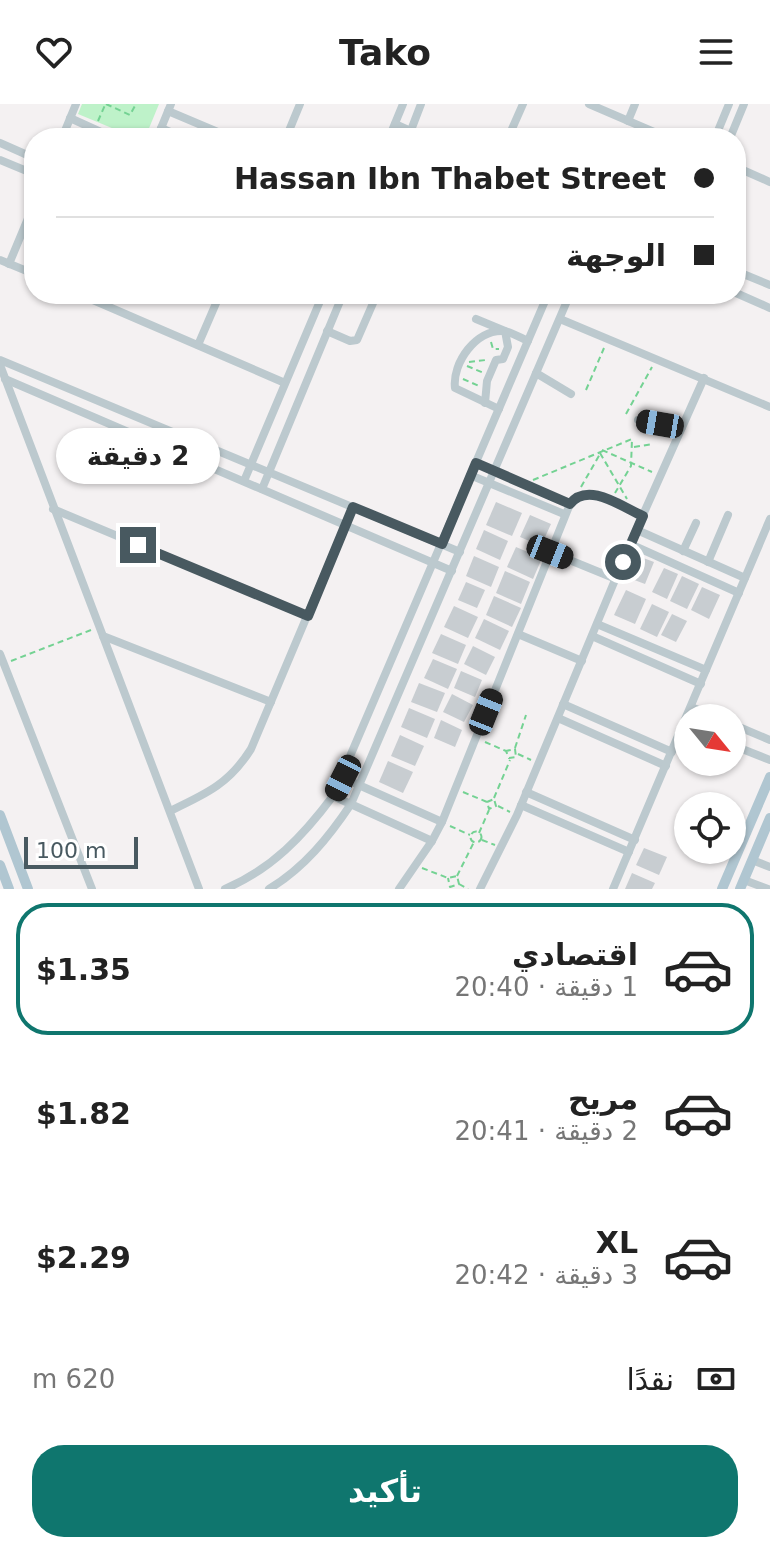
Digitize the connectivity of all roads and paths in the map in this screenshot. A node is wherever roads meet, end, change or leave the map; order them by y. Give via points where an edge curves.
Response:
1 (76, 104) edge
2 (106, 104) edge
3 (136, 104) edge
4 (300, 104) edge
5 (403, 104) edge
6 (421, 104) edge
7 (523, 104) edge
8 (589, 104) edge
9 (621, 104) edge
10 (635, 104) edge
11 (729, 104) edge
12 (744, 104) edge
13 (170, 108) edge
14 (616, 115) junction
15 (70, 118) junction
16 (628, 121) junction
17 (395, 124) junction
18 (66, 128) edge
19 (93, 128) edge
20 (95, 128) edge
21 (161, 128) edge
22 (211, 128) edge
23 (290, 128) edge
24 (393, 128) edge
25 (400, 128) edge
26 (412, 128) edge
27 (512, 128) edge
28 (644, 128) edge
29 (719, 128) edge
30 (734, 128) edge
31 (0, 143) edge
32 (24, 154) edge
33 (0, 160) edge
34 (24, 170) edge
35 (746, 171) edge
36 (770, 182) edge
37 (24, 224) edge
38 (5, 262) edge
39 (24, 270) edge
40 (746, 275) edge
41 (770, 285) edge
42 (746, 297) edge
43 (108, 304) edge
44 (216, 304) edge
45 (319, 304) edge
46 (339, 304) edge
47 (373, 304) edge
48 (544, 304) edge
49 (566, 304) edge
50 (770, 308) edge
51 (476, 319) dead end
52 (560, 319) junction
53 (327, 331) junction
54 (505, 331) junction
55 (489, 335) junction
56 (608, 339) junction
57 (528, 341) junction
58 (198, 345) junction
59 (508, 347) junction
60 (656, 359) junction
61 (496, 360) junction
62 (0, 362) edge
63 (459, 362) junction
64 (536, 373) junction
65 (489, 375) junction
66 (455, 376) junction
67 (704, 378) junction
68 (3, 380) edge
69 (285, 383) junction
70 (488, 390) junction
71 (586, 390) dead end
72 (571, 394) dead end
73 (485, 403) junction
74 (770, 407) edge
75 (499, 409) junction
76 (626, 414) dead end
77 (638, 420) dead end
78 (682, 427) junction
79 (653, 444) dead end
80 (632, 447) junction
81 (601, 451) junction
82 (251, 463) junction
83 (476, 463) junction
84 (632, 463) junction
85 (269, 471) junction
86 (495, 471) junction
87 (652, 472) dead end
88 (470, 475) junction
89 (244, 481) junction
90 (489, 483) junction
91 (525, 484) junction
92 (620, 485) junction
93 (262, 489) junction
94 (614, 494) dead end
95 (580, 495) junction
96 (630, 503) dead end
97 (570, 504) junction
98 (353, 507) junction
99 (53, 509) junction
100 (564, 514) junction
101 (728, 515) dead end
102 (643, 516) junction
103 (770, 519) edge
104 (696, 523) dead end
105 (346, 525) junction
106 (637, 530) junction
107 (442, 544) junction
108 (630, 544) junction
109 (683, 551) junction
110 (460, 552) junction
111 (550, 552) junction
112 (708, 562) junction
113 (434, 563) junction
114 (452, 571) junction
115 (745, 578) junction
116 (616, 579) junction
117 (739, 593) junction
118 (308, 616) junction
119 (597, 624) junction
120 (101, 631) junction
121 (518, 634) junction
122 (592, 636) junction
123 (0, 654) edge
124 (582, 661) junction
125 (4, 664) junction
126 (706, 670) junction
127 (4, 676) edge
128 (701, 684) junction
129 (271, 702) junction
130 (563, 704) junction
131 (692, 704) edge
132 (526, 715) dead end
133 (558, 718) junction
134 (746, 730) edge
135 (476, 738) junction
136 (770, 740) edge
137 (674, 748) edge
138 (515, 749) junction
139 (506, 751) junction
140 (746, 751) edge
141 (672, 752) junction
142 (517, 754) junction
143 (511, 759) junction
144 (770, 760) edge
145 (539, 763) junction
146 (666, 766) junction
147 (770, 777) edge
148 (343, 778) junction
149 (360, 785) junction
150 (455, 789) junction
151 (526, 792) junction
152 (333, 796) junction
153 (494, 799) junction
154 (487, 802) junction
155 (351, 804) junction
156 (521, 805) junction
157 (496, 806) junction
158 (489, 809) junction
159 (170, 811) junction
160 (0, 815) edge
161 (517, 815) junction
162 (770, 818) edge
163 (442, 822) junction
164 (479, 833) junction
165 (471, 835) junction
166 (766, 837) edge
167 (481, 840) junction
168 (635, 840) junction
169 (432, 841) junction
170 (474, 842) junction
171 (502, 848) junction
172 (629, 852) junction
173 (753, 858) junction
174 (770, 864) edge
175 (0, 865) edge
176 (416, 865) junction
177 (457, 876) junction
178 (448, 878) junction
179 (459, 884) junction
180 (742, 884) edge
181 (450, 888) edge
182 (9, 889) edge
183 (28, 889) edge
184 (92, 889) edge
185 (199, 889) edge
186 (225, 889) edge
187 (269, 889) edge
188 (399, 889) edge
189 (468, 889) edge
190 (480, 889) edge
191 (613, 889) edge
192 (722, 889) edge
193 (755, 889) edge
194 (768, 889) edge

1 - 15 street
2 - 3 path via 131,115
2 - 20 path
4 - 23 street
5 - 17 street
6 - 26 street
7 - 27 street
8 - 14 street
9 - 14 street
10 - 16 street
11 - 29 street
12 - 30 street
13 - 21 street
13 - 22 street
14 - 16 street
15 - 18 street
15 - 19 street
16 - 28 street
17 - 24 street
17 - 25 street
31 - 32 street
33 - 34 street
35 - 36 street
37 - 38 street
38 - 39 street
40 - 41 street
42 - 50 street
43 - 58 street
44 - 58 street
45 - 69 street
46 - 53 street
47 - 53 street via 357,340
48 - 57 street
49 - 52 street
51 - 54 street
52 - 56 street
52 - 64 street
53 - 85 street
54 - 55 street
54 - 57 street
54 - 59 street
55 - 59 path via 494,350
55 - 63 street
56 - 60 street
56 - 71 path
57 - 75 street
58 - 69 street
59 - 61 street via 503,359
60 - 67 street
60 - 76 path
61 - 63 path
61 - 65 street
62 - 68 street
62 - 82 street
63 - 65 path
63 - 66 street
64 - 72 street
64 - 86 street
65 - 70 street
66 - 70 path
66 - 73 street via 455,388
67 - 74 street
67 - 78 street
68 - 89 street
68 - 99 street
69 - 82 street
70 - 73 street
73 - 75 street
75 - 83 street
77 - 78 street
78 - 102 street
79 - 80 path
80 - 81 path via 631,439
80 - 84 path
81 - 84 path
81 - 91 path
81 - 92 path
81 - 95 path
82 - 85 street
82 - 89 street
83 - 86 street
83 - 88 street
84 - 87 path
84 - 92 path
85 - 93 street
85 - 98 street
86 - 90 street
86 - 91 street
88 - 90 street
88 - 107 street
89 - 93 street
90 - 100 street
90 - 110 street
91 - 97 street
92 - 94 path
92 - 96 path
93 - 105 street
95 - 97 street
95 - 102 street via 593,494
97 - 100 street
98 - 105 street
98 - 107 street
99 - 118 street
99 - 120 street
100 - 111 street
101 - 112 street
102 - 106 street
103 - 115 street
104 - 109 street
105 - 113 street
105 - 118 street
106 - 108 street
106 - 109 street
107 - 110 street
107 - 113 street
108 - 116 street
108 - 117 street
109 - 112 street
110 - 114 street
111 - 116 street
111 - 121 street
112 - 115 street
113 - 114 street
113 - 148 street
114 - 149 street
115 - 117 street
116 - 119 street
117 - 126 street
118 - 129 street
119 - 122 street
119 - 126 street
120 - 125 path
120 - 129 street
120 - 159 street
121 - 124 street
121 - 135 street
122 - 124 street
122 - 128 street
123 - 125 street
124 - 130 street
125 - 127 street
126 - 128 street
127 - 184 street
128 - 131 street
129 - 159 street via 251,749 227,780
130 - 133 street
130 - 141 street
132 - 138 path
133 - 145 street
133 - 146 street
134 - 136 street
135 - 139 path
135 - 150 street
137 - 141 street
138 - 139 path
138 - 142 path
139 - 143 path
140 - 144 street
141 - 146 street
142 - 143 path
142 - 145 path
143 - 153 path
145 - 151 street
146 - 168 street
147 - 192 main road
148 - 149 street
148 - 152 street
149 - 155 street
149 - 163 street
150 - 154 path
150 - 163 street
151 - 156 street
151 - 168 street
152 - 155 street
152 - 186 street via 281,855
153 - 154 path
153 - 157 path
154 - 158 path
155 - 169 street
155 - 187 street via 324,842
156 - 161 street
156 - 172 street
157 - 158 path
157 - 161 path
158 - 164 path
159 - 185 street
160 - 183 main road
161 - 171 street
162 - 166 main road
163 - 165 path
163 - 169 street
164 - 165 path
164 - 167 path
165 - 170 path
166 - 173 main road
167 - 170 path
167 - 171 path
168 - 172 street
169 - 176 street
170 - 177 path
171 - 190 street
172 - 191 street
173 - 174 street
173 - 180 main road
175 - 182 main road
176 - 178 path
176 - 188 street
177 - 178 path
177 - 179 path
178 - 181 path
179 - 181 path
179 - 189 path
180 - 193 street
180 - 194 street

